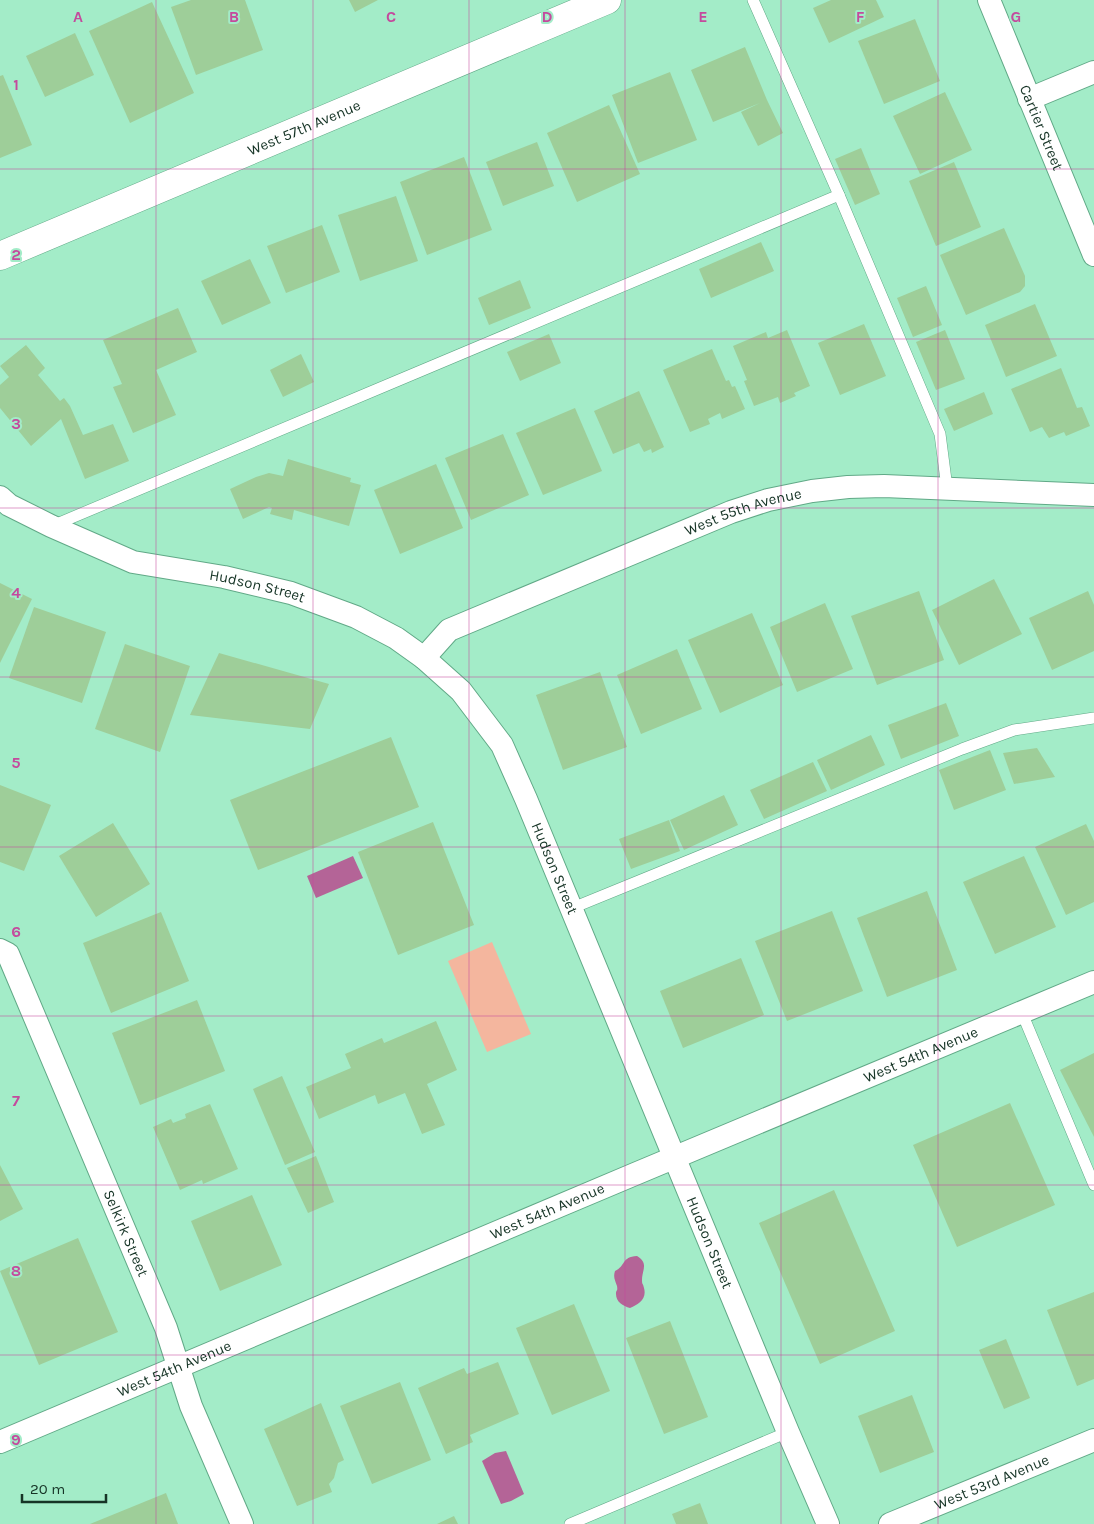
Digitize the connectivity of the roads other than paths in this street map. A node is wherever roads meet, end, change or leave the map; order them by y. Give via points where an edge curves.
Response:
1 (607, 0) edge
2 (753, 0) edge
3 (989, 0) edge
4 (1094, 72) edge
5 (1029, 99) junction
6 (839, 195) junction
7 (1094, 255) edge
8 (0, 256) edge
9 (947, 488) junction
10 (1094, 495) edge
11 (0, 497) edge
12 (50, 526) junction
13 (424, 658) junction
14 (1094, 718) edge
15 (570, 909) junction
16 (0, 950) edge
17 (1094, 982) edge
18 (1022, 1012) junction
19 (675, 1158) junction
20 (1094, 1186) edge
21 (178, 1367) junction
22 (788, 1432) junction
23 (1094, 1440) edge
24 (0, 1442) edge
25 (242, 1524) edge
26 (570, 1524) edge
27 (828, 1524) edge
28 (890, 1524) edge

1 - 8 street, West 57th Avenue
2 - 6 lane
3 - 5 street, Cartier Street
4 - 5 street
5 - 7 street, Cartier Street
6 - 9 lane via 940,434
6 - 12 lane
9 - 10 street, West 55th Avenue
9 - 13 street, West 55th Avenue via 848,487 768,500 731,512 449,630
11 - 12 street, Hudson Street
12 - 13 street, Hudson Street via 133,562 224,576 291,593 356,617 396,638
13 - 15 street, Hudson Street via 461,691 502,745
14 - 15 lane via 1014,730 997,736
15 - 19 street, Hudson Street
16 - 21 street, Selkirk Street via 8,954 166,1328
17 - 18 street, West 54th Avenue
18 - 19 street, West 54th Avenue
18 - 20 lane
19 - 21 street, West 54th Avenue
19 - 22 street, Hudson Street
21 - 24 street, West 54th Avenue
21 - 25 street, Selkirk Street via 191,1406
22 - 26 lane
22 - 27 street, Hudson Street
23 - 28 street, West 53rd Avenue

